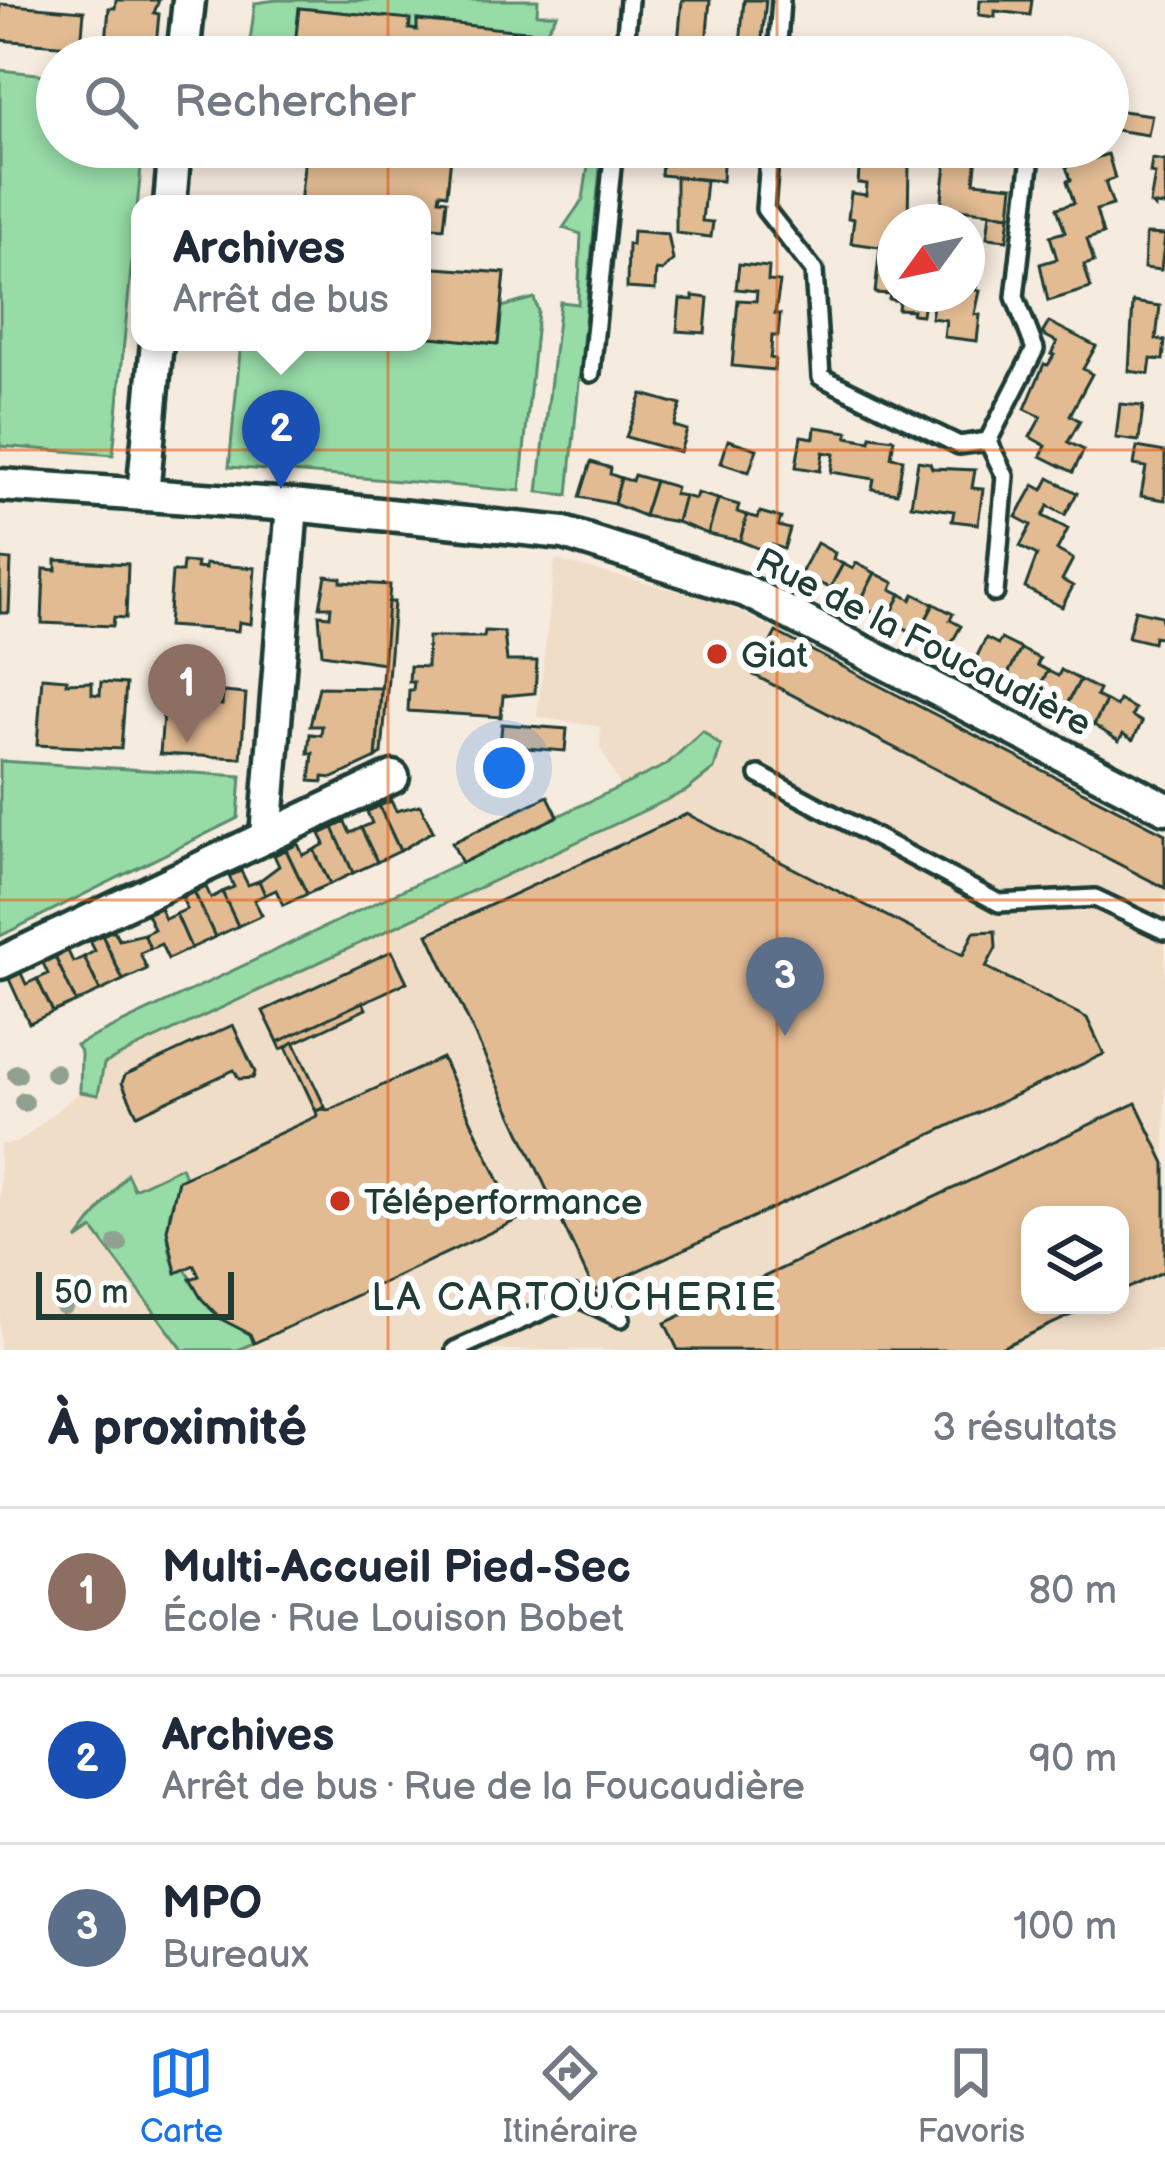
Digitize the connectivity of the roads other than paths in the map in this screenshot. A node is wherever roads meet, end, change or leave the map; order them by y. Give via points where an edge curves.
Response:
1 (189, 0) edge
2 (629, 0) edge
3 (782, 0) edge
4 (185, 36) edge
5 (625, 36) edge
6 (779, 36) edge
7 (612, 168) edge
8 (768, 168) edge
9 (1030, 168) edge
10 (156, 351) edge
11 (591, 373) dead end
12 (988, 441) junction
13 (0, 485) edge
14 (143, 495) junction
15 (292, 505) junction
16 (995, 593) dead end
17 (759, 775) dead end
18 (393, 777) dead end
19 (1165, 808) edge
20 (266, 837) junction
21 (1165, 931) edge
22 (0, 963) edge
23 (621, 1318) dead end
24 (455, 1350) edge

1 - 4 street
2 - 5 lane
3 - 6 lane
7 - 11 lane
8 - 12 lane via 765,209 814,271 821,377 958,445
9 - 12 lane via 1015,297 1035,349
10 - 14 street
12 - 16 lane via 1005,476
13 - 14 street, Rue de la Foucaudière
14 - 15 street, Rue de la Foucaudière
15 - 19 street, Rue de la Foucaudière via 564,533 746,591
15 - 20 street
17 - 21 lane via 999,903 1095,898
18 - 20 street
20 - 22 street
23 - 24 lane via 574,1296

